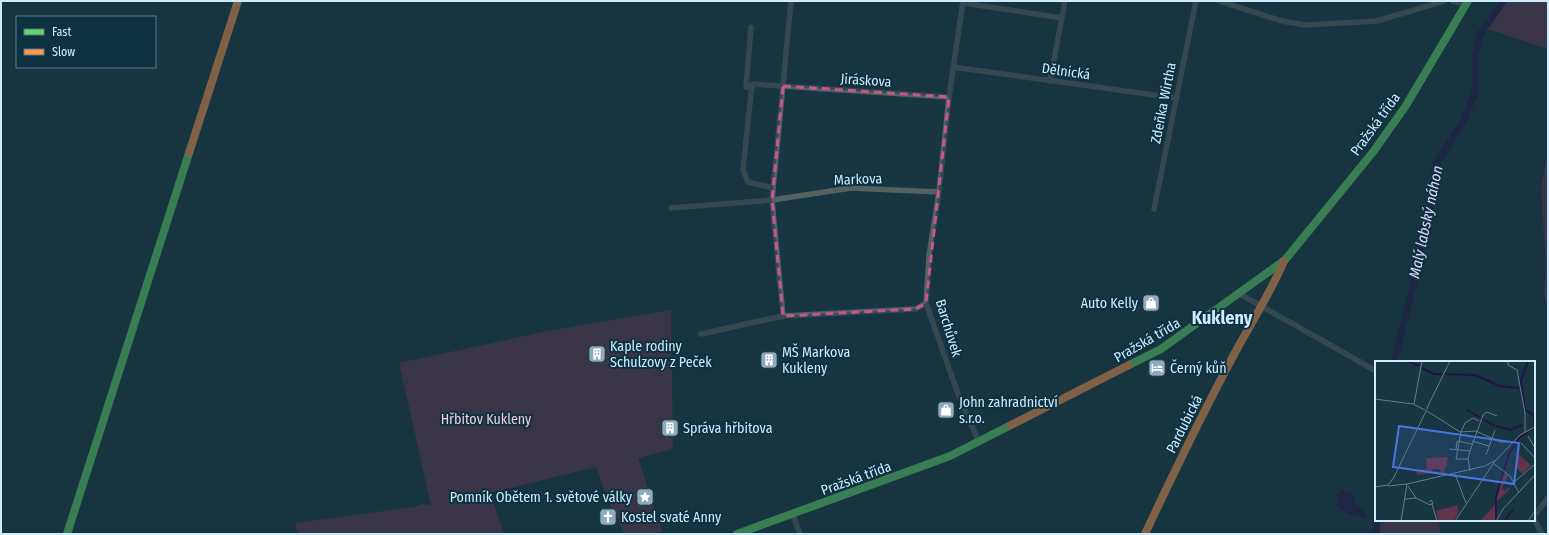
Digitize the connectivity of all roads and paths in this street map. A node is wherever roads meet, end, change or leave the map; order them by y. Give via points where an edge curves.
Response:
1 (238, 1) edge
2 (791, 1) edge
3 (1065, 1) edge
4 (1196, 1) edge
5 (1219, 1) edge
6 (1444, 1) edge
7 (1452, 1) edge
8 (963, 2) edge
9 (1467, 3) edge
10 (1062, 18) junction
11 (751, 27) dead end
12 (953, 67) junction
13 (1050, 81) junction
14 (783, 86) junction
15 (752, 88) junction
16 (949, 97) junction
17 (1176, 98) junction
18 (773, 188) junction
19 (939, 192) junction
20 (772, 200) junction
21 (671, 208) dead end
22 (1154, 209) dead end
23 (1284, 260) junction
24 (1240, 294) junction
25 (926, 303) junction
26 (1260, 306) junction
27 (783, 316) junction
28 (701, 334) dead end
29 (1375, 370) edge
30 (978, 442) junction
31 (1548, 498) edge
32 (793, 515) junction
33 (1535, 515) edge
34 (1535, 521) edge
35 (67, 534) edge
36 (737, 534) edge
37 (800, 534) edge
38 (1145, 534) edge
39 (1542, 534) edge

1 - 35 street
2 - 14 street
3 - 10 street
4 - 17 street, Zdeňka Wirtha
5 - 6 street via 1282,21 1305,25 1377,21
7 - 9 street
8 - 10 street
8 - 12 street
9 - 23 street, Pražská třída via 1401,113 1373,152
10 - 13 street
11 - 15 street via 746,87
12 - 13 street, Dělnická
12 - 16 street
13 - 17 street, Dělnická
14 - 15 street via 752,84
14 - 16 street, Jiráskova
14 - 18 street
15 - 18 street via 743,170 748,182
16 - 19 street
17 - 22 street, Zdeňka Wirtha
18 - 20 street
19 - 20 street, Markova via 851,188
19 - 25 street, Barchůvek via 929,256
20 - 21 street, Markova
20 - 27 street
23 - 24 street, Pražská třída
23 - 26 street, Pardubická via 1278,277
24 - 26 street
24 - 30 street, Pražská třída via 1161,349
25 - 27 street via 916,308
25 - 30 street, Barchůvek
26 - 29 street
26 - 38 street, Pardubická via 1193,434
27 - 28 street
30 - 32 street, Pražská třída via 917,469
31 - 33 street
32 - 36 street, Pražská třída
32 - 37 street
34 - 39 street

